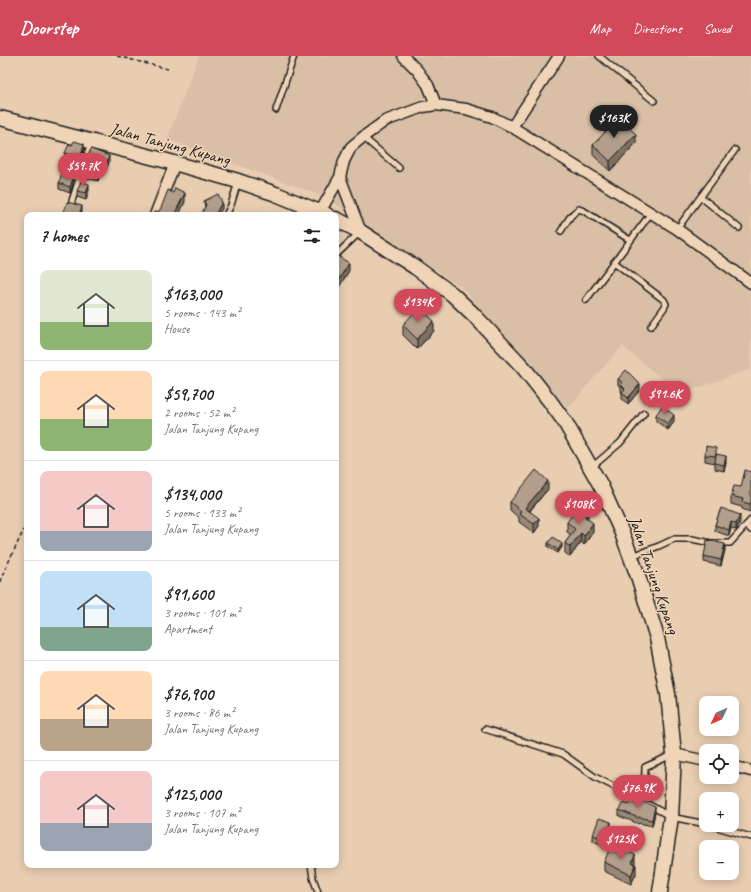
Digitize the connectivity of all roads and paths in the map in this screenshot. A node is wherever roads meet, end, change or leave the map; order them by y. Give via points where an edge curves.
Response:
1 (117, 56) edge
2 (294, 56) edge
3 (403, 56) edge
4 (558, 56) edge
5 (599, 56) edge
6 (168, 69) dead end
7 (654, 101) dead end
8 (436, 105) junction
9 (276, 110) dead end
10 (0, 118) edge
11 (512, 127) junction
12 (362, 137) junction
13 (91, 141) junction
14 (735, 150) dead end
15 (175, 163) junction
16 (399, 168) dead end
17 (340, 177) junction
18 (238, 181) junction
19 (701, 197) junction
20 (71, 204) edge
21 (156, 212) edge
22 (228, 212) edge
23 (319, 212) edge
24 (325, 212) edge
25 (651, 213) junction
26 (339, 221) edge
27 (739, 228) dead end
28 (677, 229) junction
29 (562, 231) dead end
30 (361, 232) junction
31 (630, 240) junction
32 (339, 252) edge
33 (614, 262) junction
34 (751, 283) edge
35 (586, 300) dead end
36 (650, 326) dead end
37 (644, 413) dead end
38 (591, 468) junction
39 (751, 520) edge
40 (746, 525) junction
41 (24, 529) edge
42 (751, 530) edge
43 (631, 556) junction
44 (0, 582) edge
45 (485, 729) dead end
46 (674, 754) junction
47 (699, 759) edge
48 (739, 767) edge
49 (751, 770) edge
50 (644, 802) junction
51 (671, 817) junction
52 (699, 823) edge
53 (736, 832) edge
54 (751, 836) edge
55 (311, 868) edge
56 (318, 892) edge
57 (660, 892) edge

1 - 6 path
2 - 9 lane
3 - 8 street via 428,85
4 - 11 street
5 - 7 lane
8 - 11 street via 492,116
8 - 12 street via 385,121
10 - 13 main road, Jalan Tanjung Kupang
11 - 25 street
12 - 16 lane
12 - 17 street via 351,147
13 - 15 main road, Jalan Tanjung Kupang
13 - 20 lane
14 - 19 lane
15 - 18 main road, Jalan Tanjung Kupang
15 - 21 street
17 - 24 street
17 - 30 street
18 - 22 lane
18 - 23 main road, Jalan Tanjung Kupang
19 - 27 lane
19 - 28 lane
25 - 28 street
25 - 31 lane
26 - 30 main road, Jalan Tanjung Kupang
28 - 34 street
29 - 31 lane via 570,217 579,209
30 - 32 lane
30 - 38 main road, Jalan Tanjung Kupang via 452,294 473,314 549,400 565,422
31 - 33 lane
33 - 35 lane
33 - 36 lane via 664,300 664,308
37 - 38 lane via 620,443
38 - 43 main road, Jalan Tanjung Kupang
39 - 40 lane
40 - 42 lane
40 - 43 lane via 730,543 711,543 692,538 674,539
41 - 44 path
43 - 46 main road, Jalan Tanjung Kupang via 657,638 668,694
45 - 50 lane via 563,754 595,777
46 - 47 street
46 - 50 lane via 645,767
46 - 51 main road, Jalan Tanjung Kupang
48 - 49 street
50 - 51 lane
51 - 52 lane
51 - 57 main road, Jalan Tanjung Kupang
53 - 54 lane
55 - 56 lane

